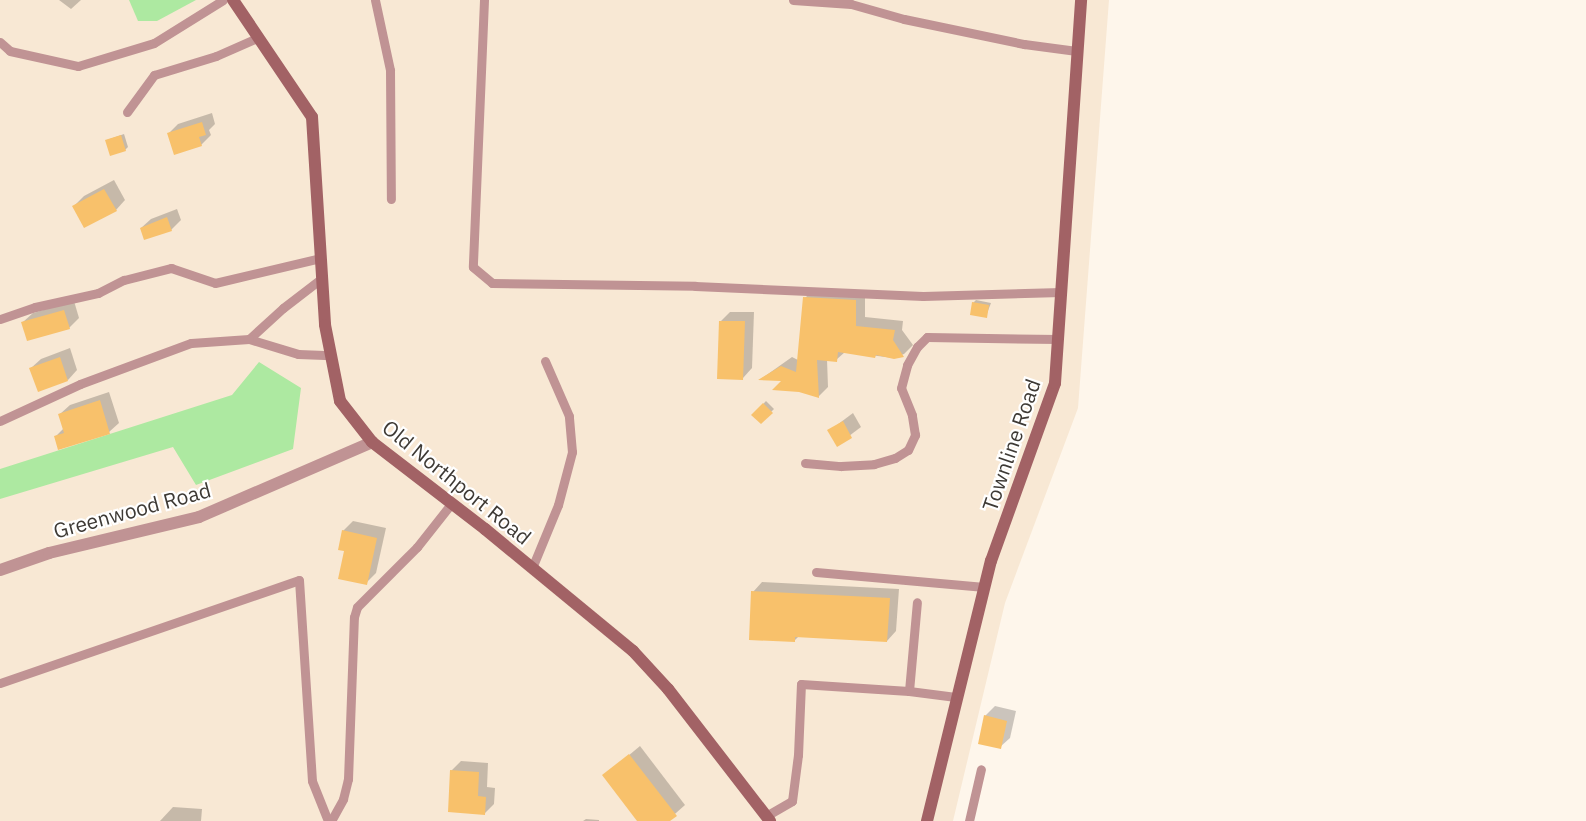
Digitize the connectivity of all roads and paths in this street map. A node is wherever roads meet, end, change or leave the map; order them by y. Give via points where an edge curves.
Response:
1 (223, 0) edge
2 (233, 0) edge
3 (375, 0) edge
4 (484, 0) edge
5 (793, 0) edge
6 (1081, 0) edge
7 (259, 37) junction
8 (0, 42) edge
9 (1077, 51) junction
10 (127, 112) dead end
11 (391, 199) dead end
12 (321, 258) junction
13 (322, 278) junction
14 (1061, 292) junction
15 (0, 319) edge
16 (249, 339) junction
17 (1058, 339) junction
18 (331, 355) junction
19 (545, 361) dead end
20 (0, 421) edge
21 (372, 442) junction
22 (806, 464) dead end
23 (451, 504) junction
24 (532, 568) junction
25 (0, 570) edge
26 (816, 573) dead end
27 (984, 587) junction
28 (917, 602) dead end
29 (0, 683) edge
30 (909, 691) junction
31 (956, 697) junction
32 (981, 769) dead end
33 (768, 818) edge
34 (329, 821) edge
35 (927, 821) edge
36 (969, 821) edge

1 - 8 lane via 154,43 78,66 10,51
2 - 7 main road, Old Northport Road
3 - 11 lane via 390,70
4 - 14 lane via 473,267 492,283 695,286 923,296
5 - 9 lane via 851,4 980,35
6 - 9 main road, Townline Road
7 - 10 lane via 216,56 154,75
7 - 12 main road, Old Northport Road via 312,117
9 - 14 main road, Townline Road
12 - 13 main road, Old Northport Road
12 - 15 lane via 214,283 171,268 124,280 98,293
13 - 16 lane
13 - 18 main road, Old Northport Road
14 - 17 main road, Townline Road
16 - 18 lane via 298,354
16 - 20 lane via 192,343 80,384
17 - 22 lane via 927,337 907,364 902,388 915,435 908,450 874,464
17 - 27 main road, Townline Road via 1055,383
18 - 21 main road, Old Northport Road via 339,400
19 - 24 lane via 569,416 572,452 558,505
21 - 23 main road, Old Northport Road
21 - 25 street, Greenwood Road via 199,517 49,553
23 - 24 main road, Old Northport Road
23 - 34 lane via 404,561 357,607 348,778 343,799
24 - 33 main road, Old Northport Road via 633,651 668,689
26 - 27 lane
27 - 31 main road, Townline Road
28 - 30 lane
29 - 34 lane via 299,580 312,781
30 - 31 lane
30 - 33 lane via 801,684 792,801
31 - 35 main road, Townline Road
32 - 36 lane

